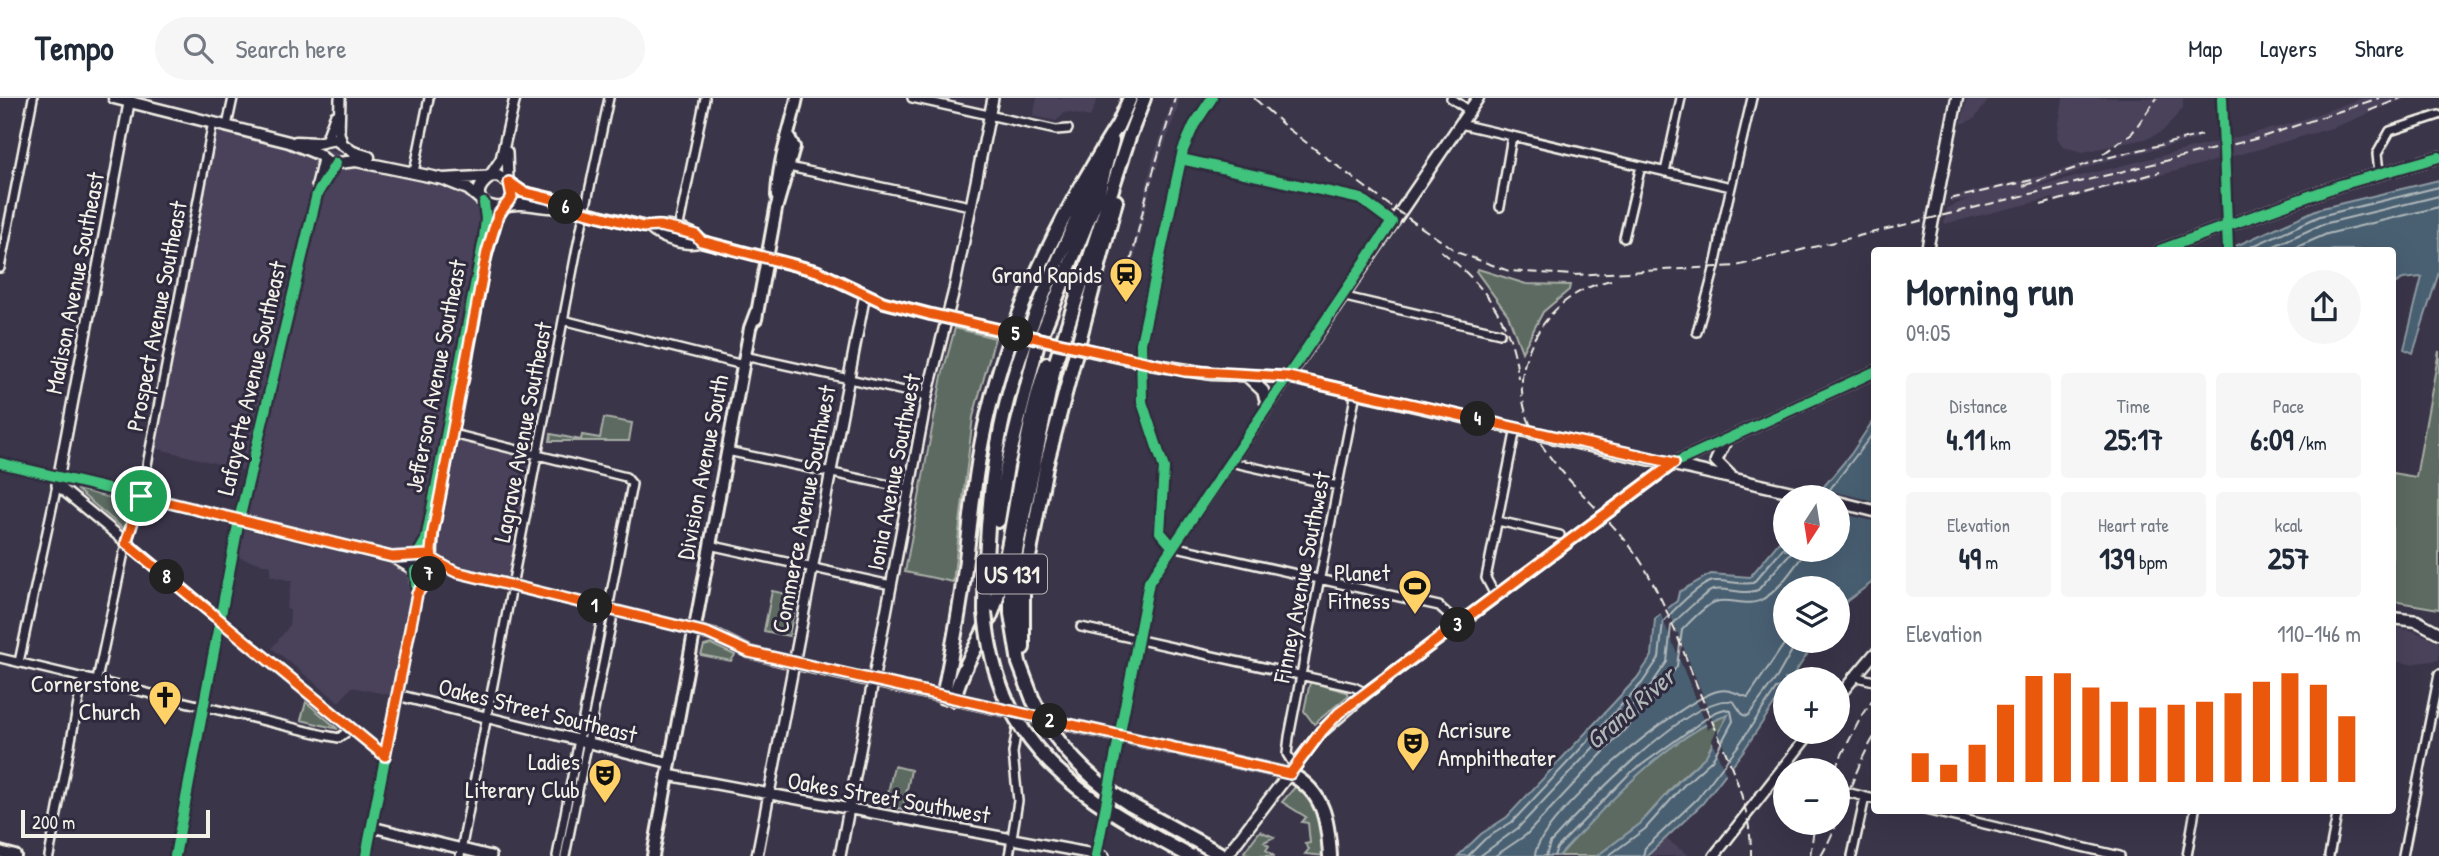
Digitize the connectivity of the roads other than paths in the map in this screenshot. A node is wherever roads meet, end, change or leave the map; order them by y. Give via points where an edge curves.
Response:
1 (33, 98) edge
2 (114, 98) edge
3 (233, 98) edge
4 (429, 98) edge
5 (515, 98) edge
6 (609, 98) edge
7 (705, 98) edge
8 (797, 98) edge
9 (912, 98) edge
10 (993, 98) edge
11 (1129, 98) edge
12 (1144, 98) edge
13 (1212, 98) edge
14 (1451, 98) edge
15 (1478, 98) edge
16 (1681, 98) edge
17 (1752, 98) edge
18 (1957, 98) edge
19 (130, 100) edge
20 (340, 101) edge
21 (1469, 111) junction
22 (1138, 113) junction
23 (2439, 115) edge
24 (989, 116) junction
25 (213, 122) junction
26 (1119, 122) junction
27 (1460, 124) junction
28 (228, 126) junction
29 (1068, 129) dead end
30 (1512, 136) junction
31 (789, 137) junction
32 (1112, 137) junction
33 (326, 141) junction
34 (289, 142) junction
35 (506, 143) junction
36 (342, 144) junction
37 (2439, 157) edge
38 (322, 158) junction
39 (1181, 159) junction
40 (337, 163) junction
41 (1641, 166) junction
42 (789, 167) junction
43 (402, 169) junction
44 (414, 172) junction
45 (1665, 172) junction
46 (2379, 172) junction
47 (489, 178) junction
48 (443, 179) junction
49 (509, 182) junction
50 (1731, 187) junction
51 (317, 194) junction
52 (484, 203) junction
53 (504, 206) junction
54 (970, 206) junction
55 (565, 207) junction
56 (1500, 207) dead end
57 (776, 209) junction
58 (585, 212) junction
59 (1392, 222) junction
60 (650, 228) junction
61 (678, 230) junction
62 (1624, 238) dead end
63 (701, 241) junction
64 (1928, 247) edge
65 (2168, 247) edge
66 (767, 257) junction
67 (0, 268) edge
68 (865, 293) junction
69 (1341, 296) junction
70 (1070, 314) junction
71 (563, 320) junction
72 (1698, 332) dead end
73 (1500, 333) dead end
74 (1039, 339) junction
75 (1078, 348) junction
76 (746, 360) junction
77 (1871, 373) edge
78 (1248, 377) junction
79 (1288, 377) junction
80 (849, 379) junction
81 (1356, 392) junction
82 (927, 396) junction
83 (1267, 406) junction
84 (1516, 428) junction
85 (453, 434) junction
86 (1727, 439) junction
87 (729, 451) junction
88 (538, 455) junction
89 (1230, 462) junction
90 (0, 463) edge
91 (1674, 463) junction
92 (830, 472) junction
93 (1737, 479) junction
94 (57, 480) junction
95 (1338, 486) junction
96 (1773, 487) edge
97 (909, 489) junction
98 (141, 496) junction
99 (1850, 505) edge
100 (1871, 510) edge
101 (239, 520) junction
102 (1498, 521) junction
103 (1559, 535) dead end
104 (126, 543) junction
105 (712, 545) junction
106 (1172, 546) junction
107 (392, 557) junction
108 (417, 557) junction
109 (432, 559) junction
110 (811, 568) junction
111 (415, 571) junction
112 (456, 572) junction
113 (430, 573) junction
114 (1321, 581) junction
115 (512, 585) junction
116 (891, 585) junction
117 (417, 594) junction
118 (1496, 597) junction
119 (608, 609) junction
120 (985, 612) junction
121 (2396, 618) edge
122 (221, 620) junction
123 (1459, 624) junction
124 (1082, 627) dead end
125 (695, 631) junction
126 (2439, 633) edge
127 (1138, 639) junction
128 (1871, 657) edge
129 (0, 658) edge
130 (19, 662) junction
131 (793, 663) junction
132 (2439, 674) edge
133 (1302, 675) junction
134 (1853, 676) junction
135 (83, 677) junction
136 (97, 680) junction
137 (1850, 680) edge
138 (1871, 680) edge
139 (874, 681) junction
140 (1366, 693) junction
141 (397, 695) junction
142 (948, 698) junction
143 (1032, 700) junction
144 (203, 705) junction
145 (1020, 714) junction
146 (486, 716) junction
147 (352, 728) junction
148 (1118, 736) junction
149 (584, 741) junction
150 (385, 756) junction
151 (670, 763) junction
152 (1292, 770) junction
153 (667, 775) junction
154 (1773, 786) edge
155 (1850, 793) edge
156 (768, 794) junction
157 (1865, 797) junction
158 (1871, 798) edge
159 (849, 810) junction
160 (1958, 814) edge
161 (2194, 814) edge
162 (2337, 814) edge
163 (372, 827) junction
164 (1012, 839) junction
165 (0, 852) edge
166 (460, 852) edge
167 (2092, 853) edge
168 (1099, 855) edge
169 (15, 856) edge
170 (49, 856) edge
171 (175, 856) edge
172 (366, 856) edge
173 (491, 856) edge
174 (557, 856) edge
175 (565, 856) edge
176 (653, 856) edge
177 (757, 856) edge
178 (840, 856) edge
179 (1009, 856) edge
180 (1189, 856) edge
181 (1225, 856) edge
182 (1330, 856) edge
183 (1714, 856) edge
184 (1852, 856) edge
185 (2120, 856) edge
186 (2187, 856) edge
187 (2329, 856) edge
188 (2403, 856) edge

1 - 67 street
2 - 19 main road
3 - 28 street
4 - 44 street
5 - 35 street
6 - 58 street, Lagrave Avenue Southeast
7 - 61 street
8 - 31 main road, Division Avenue South
9 - 24 street
10 - 24 street, Ionia Avenue Southwest
11 - 26 highway, US 131
12 - 22 highway, US 131
13 - 39 street via 1194,125
14 - 21 street
15 - 21 main road
16 - 45 street
17 - 50 street
18 - 64 main road
19 - 25 main road
19 - 94 street, Madison Avenue Southeast
20 - 33 street
20 - 36 street
21 - 27 main road
22 - 70 highway, US 131
22 - 75 highway
23 - 46 street via 2390,131 2377,154
24 - 29 street
24 - 54 street, Ionia Avenue Southwest
25 - 28 main road
25 - 98 street, Prospect Avenue Southeast
26 - 32 highway, US 131
26 - 142 highway via 1034,281 998,376 978,466
27 - 30 street
27 - 59 main road
28 - 34 main road
30 - 41 street
30 - 56 street
31 - 42 main road, Division Avenue South via 793,147
31 - 57 main road, Division Avenue South via 777,173
32 - 74 highway via 1100,188
32 - 120 highway, US 131 via 1027,339 1006,409 995,472
33 - 34 main road
33 - 36 main road via 335,139
33 - 38 main road
34 - 38 main road
35 - 47 street
35 - 49 street
36 - 40 main road via 345,155
36 - 43 main road
37 - 46 main road
38 - 40 main road
38 - 51 street
39 - 59 street via 1357,198
39 - 106 street via 1141,349 1144,413 1164,468 1160,532
40 - 43 main road via 356,161
40 - 51 street, Lafayette Avenue Southeast
41 - 45 street
41 - 62 street
42 - 54 street
42 - 57 main road, Division Avenue South
43 - 44 main road
44 - 48 main road
45 - 50 street
46 - 65 main road
47 - 48 main road
47 - 49 main road via 498,176
47 - 52 main road via 481,187
48 - 52 main road via 468,189
49 - 53 main road via 512,197
49 - 55 main road
50 - 72 street via 1721,230 1723,242
51 - 101 street, Lafayette Avenue Southeast
52 - 53 main road
52 - 108 street, Jefferson Avenue Southeast via 486,225 455,391 426,540
53 - 55 main road
53 - 85 street, Jefferson Avenue Southeast via 485,260
54 - 82 street, Ionia Avenue Southwest
55 - 58 main road
57 - 66 main road, Division Avenue South
58 - 60 main road
58 - 71 street, Lagrave Avenue Southeast
59 - 69 main road
60 - 61 main road
60 - 63 main road via 660,236 695,244
61 - 63 main road
63 - 66 main road
66 - 68 main road via 817,271
66 - 76 main road, Division Avenue South
68 - 74 main road, bridge via 929,314
68 - 80 street, Commerce Avenue Southwest
69 - 73 street
69 - 79 main road
70 - 142 highway via 1052,351 1035,405 995,603
70 - 143 highway, US 131 via 1051,380 1013,570 1010,603 1017,655
71 - 76 street
71 - 88 street, Lagrave Avenue Southeast
74 - 75 main road, bridge
74 - 120 highway via 1005,475
75 - 78 main road, bridge via 1185,371
75 - 143 highway via 1049,452 1024,580 1022,638
76 - 80 street
76 - 87 main road, Division Avenue South
77 - 86 main road
78 - 79 main road
78 - 83 main road via 1260,386
79 - 81 main road
79 - 83 street
80 - 82 street
80 - 92 street, Commerce Avenue Southwest
81 - 84 main road
81 - 95 street, Finney Avenue Southwest
82 - 97 street, Ionia Avenue Southwest
83 - 89 street
84 - 91 main road
84 - 102 street
85 - 88 street
85 - 109 street, Jefferson Avenue Southeast
86 - 91 main road
86 - 93 main road via 1716,461
87 - 92 street
87 - 105 main road, Division Avenue South
88 - 115 street, Lagrave Avenue Southeast
88 - 119 street via 631,480
89 - 95 street
89 - 106 street
90 - 94 street
91 - 93 main road
91 - 118 main road
92 - 97 street
92 - 110 street, Commerce Avenue Southwest
93 - 96 main road
94 - 98 street
94 - 104 street
94 - 130 street, Madison Avenue Southeast
95 - 114 street, Finney Avenue Southwest
97 - 116 street, Ionia Avenue Southwest
98 - 101 street
98 - 104 street, Prospect Avenue Southeast
99 - 100 main road
101 - 107 street
101 - 122 street, Lafayette Avenue Southeast
102 - 103 street
102 - 118 street via 1486,578
104 - 122 street
104 - 136 street, Prospect Avenue Southeast
105 - 110 street
105 - 125 main road, Division Avenue South
106 - 114 street
106 - 127 street via 1149,582
107 - 108 street
107 - 111 street
108 - 109 street
108 - 111 street
109 - 112 street
109 - 113 street
110 - 116 street
110 - 131 street, Commerce Avenue Southwest
111 - 113 street via 422,576
111 - 117 street
112 - 113 street
112 - 115 street
113 - 117 street
114 - 123 street via 1439,606
114 - 133 street, Finney Avenue Southwest
115 - 119 street
115 - 146 street, Lagrave Avenue Southeast
116 - 139 street, Ionia Avenue Southwest
117 - 141 street
118 - 123 main road
119 - 125 street
119 - 149 street via 611,622
120 - 180 highway, US 131, bridge via 1002,685 1027,734 1047,760 1090,800
121 - 126 main road via 2417,621
122 - 144 street, Lafayette Avenue Southeast
122 - 147 street
123 - 140 main road
124 - 127 street
125 - 131 main road
125 - 151 main road, Division Avenue South
127 - 133 street
127 - 148 street
128 - 134 street
129 - 130 street
130 - 135 street
131 - 139 main road
131 - 156 street, Commerce Avenue Southwest
132 - 188 street
133 - 140 street
133 - 152 street, Finney Avenue Southwest via 1287,750
134 - 137 street
134 - 138 street
135 - 136 street
135 - 170 street
136 - 144 street
139 - 142 main road
139 - 159 street, Ionia Avenue Southwest
140 - 152 main road via 1328,724
141 - 146 street, Oakes Street Southeast
141 - 150 street
142 - 145 main road
143 - 181 highway, US 131, bridge via 1061,745 1096,781
144 - 147 street via 339,738
144 - 171 street, Lafayette Avenue Southeast
145 - 148 main road
145 - 164 street via 1013,753 1018,802
146 - 149 street, Oakes Street Southeast
146 - 166 street, Lagrave Avenue Southeast
147 - 150 street
148 - 152 main road
148 - 168 street
149 - 151 street, Oakes Street Southeast
149 - 174 street
149 - 175 street
150 - 163 street
151 - 153 main road, Division Avenue South
152 - 181 main road
152 - 182 highway via 1323,806
153 - 156 street, Oakes Street Southwest
153 - 176 main road, Division Avenue South
154 - 183 street
155 - 157 street
156 - 159 street, Oakes Street Southwest
156 - 177 street, Commerce Avenue Southwest
157 - 158 street
157 - 184 street
159 - 164 street, Oakes Street Southwest
159 - 178 street, Ionia Avenue Southwest
160 - 167 street
161 - 186 street
162 - 187 street
163 - 166 street
163 - 172 street
164 - 168 street, Oakes Street Southwest
164 - 179 street
165 - 169 main road
166 - 173 street
167 - 185 street

